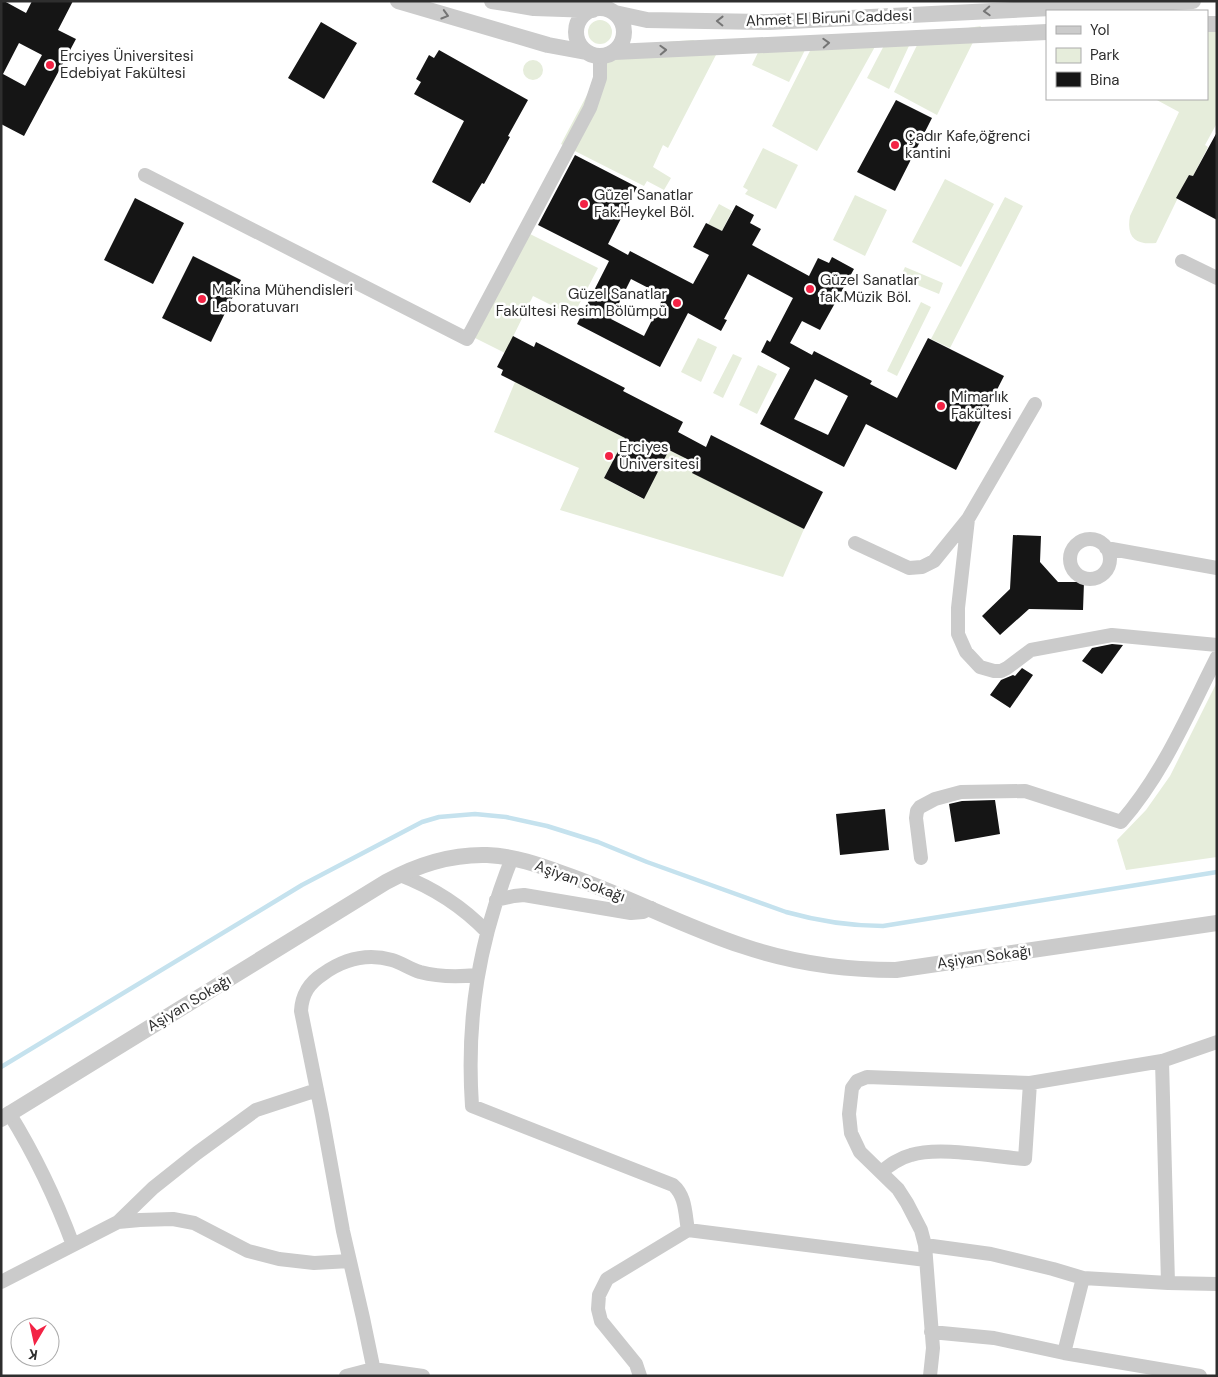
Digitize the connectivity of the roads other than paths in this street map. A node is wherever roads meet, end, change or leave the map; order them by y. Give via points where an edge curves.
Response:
1 (398, 1) edge
2 (492, 1) edge
3 (1193, 1) edge
4 (514, 3) edge
5 (1046, 4) edge
6 (593, 10) junction
7 (615, 13) junction
8 (1046, 32) edge
9 (600, 53) junction
10 (145, 175) dead end
11 (1182, 261) dead end
12 (1217, 278) edge
13 (1035, 404) dead end
14 (968, 519) junction
15 (855, 543) dead end
16 (1106, 548) dead end
17 (1217, 568) edge
18 (1217, 645) edge
19 (1217, 658) edge
20 (512, 858) junction
21 (921, 858) dead end
22 (400, 875) junction
23 (496, 900) junction
24 (651, 908) junction
25 (1217, 923) edge
26 (487, 932) junction
27 (477, 975) junction
28 (1217, 1042) edge
29 (1162, 1061) junction
30 (1030, 1083) junction
31 (317, 1090) junction
32 (5, 1116) edge
33 (881, 1172) junction
34 (118, 1222) junction
35 (688, 1230) junction
36 (73, 1245) junction
37 (925, 1245) junction
38 (926, 1260) junction
39 (350, 1262) junction
40 (1083, 1278) junction
41 (1, 1282) edge
42 (1168, 1282) junction
43 (1217, 1284) edge
44 (932, 1332) junction
45 (1064, 1353) junction
46 (374, 1372) edge
47 (346, 1376) edge
48 (423, 1376) edge
49 (640, 1376) edge
50 (930, 1376) edge
51 (1200, 1376) edge

1 -> 9 street, Ahmet El Biruni Caddesi via 548,45
2 - 4 street
3 - 5 street, Ahmet El Biruni Caddesi
4 - 6 street
5 -> 7 street, Ahmet El Biruni Caddesi via 769,22 647,20
6 - 7 street
6 - 9 street via 586,13 578,25 578,40
7 - 9 street via 623,25 620,47
9 -> 8 street, Ahmet El Biruni Caddesi
9 - 10 street via 598,88 590,108 467,339
11 - 12 street
13 - 14 street
14 - 15 street via 934,561 922,567 902,566
14 - 18 street via 958,634 966,652 980,667 1001,671 1031,650 1112,635
16 - 17 street
19 - 21 street via 1147,791 1121,822 1025,792 961,792 936,799 917,811
20 - 22 street, Aşiyan Sokağı via 478,855 448,858
20 - 23 street
20 - 24 street, Aşiyan Sokağı via 570,876
22 - 26 street via 420,882 456,903
22 - 32 street, Aşiyan Sokağı
23 - 24 street via 524,895 631,913
23 - 26 street
24 - 25 street, Aşiyan Sokağı via 771,955 824,966 872,970 896,970
26 - 27 street
27 - 31 street via 448,977 371,957 352,959 321,975 307,989 301,1011
27 - 35 street via 470,1041 472,1106 673,1185 683,1199
28 - 29 street
29 - 30 street
29 - 42 street
30 - 33 street via 1025,1160 930,1151 909,1155
30 - 33 street via 861,1078 854,1084 849,1124 860,1152
31 - 34 street via 256,1110 153,1188
31 - 39 street
32 - 36 street via 46,1178
33 - 37 street via 898,1189 915,1216
34 - 36 street
34 - 39 street via 173,1219 203,1227 264,1256 314,1263
35 - 38 street
35 - 49 street via 607,1279 599,1295 601,1322 636,1364
36 - 41 street
37 - 38 street
37 - 40 street via 999,1256
38 - 44 street
39 - 46 street
40 - 42 street
40 - 45 street
42 - 43 street
44 - 45 street via 994,1338
44 - 50 street
45 - 51 street
46 - 47 street
46 - 48 street

